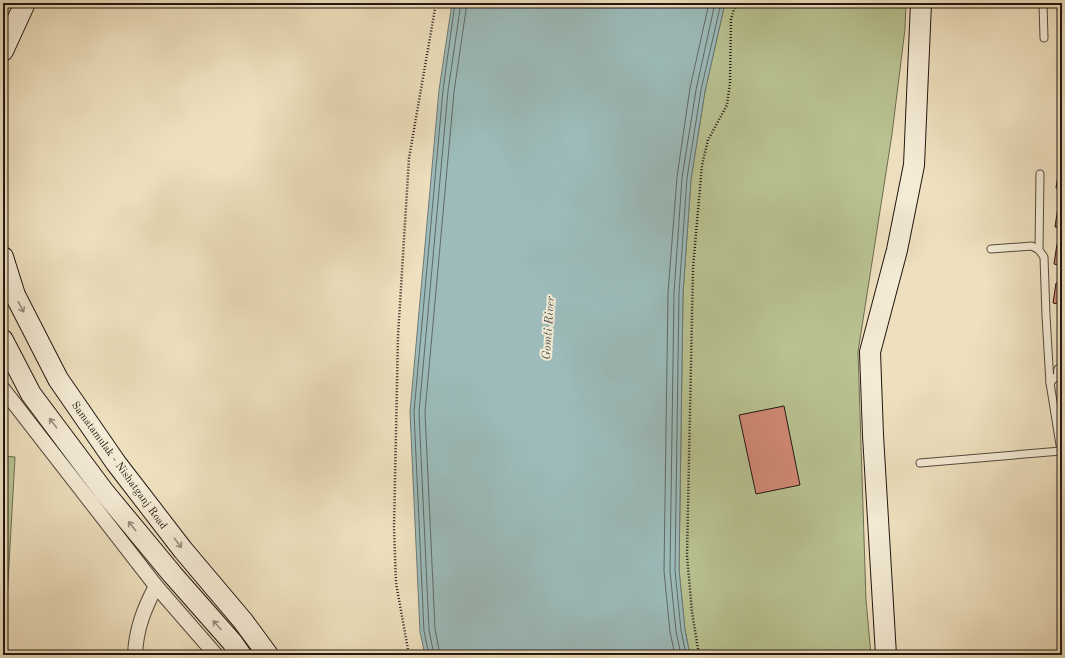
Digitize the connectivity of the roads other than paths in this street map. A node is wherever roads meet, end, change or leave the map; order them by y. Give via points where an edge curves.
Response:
1 (25, 3) edge
2 (921, 3) edge
3 (1043, 3) edge
4 (1044, 38) dead end
5 (3, 51) edge
6 (1040, 174) dead end
7 (991, 249) dead end
8 (1040, 250) junction
9 (3, 257) edge
10 (3, 340) edge
11 (1062, 371) edge
12 (1050, 383) junction
13 (3, 389) edge
14 (1061, 451) junction
15 (920, 463) dead end
16 (1062, 466) edge
17 (156, 586) junction
18 (135, 655) edge
19 (216, 655) edge
20 (242, 655) edge
21 (268, 655) edge
22 (886, 655) edge

1 - 5 street
2 - 22 street via 914,165 897,250 870,352
3 - 4 lane
6 - 8 lane
7 - 8 lane via 1032,246
8 - 12 lane via 1044,257
9 -> 21 street, Samatamulak - Nishatganj Road via 15,294 58,380 116,463
20 -> 10 street via 100,487 31,394
11 - 12 lane
12 - 14 lane
13 - 17 street
14 - 15 lane
14 - 16 lane
17 - 18 street via 145,608 136,638
17 - 19 street

